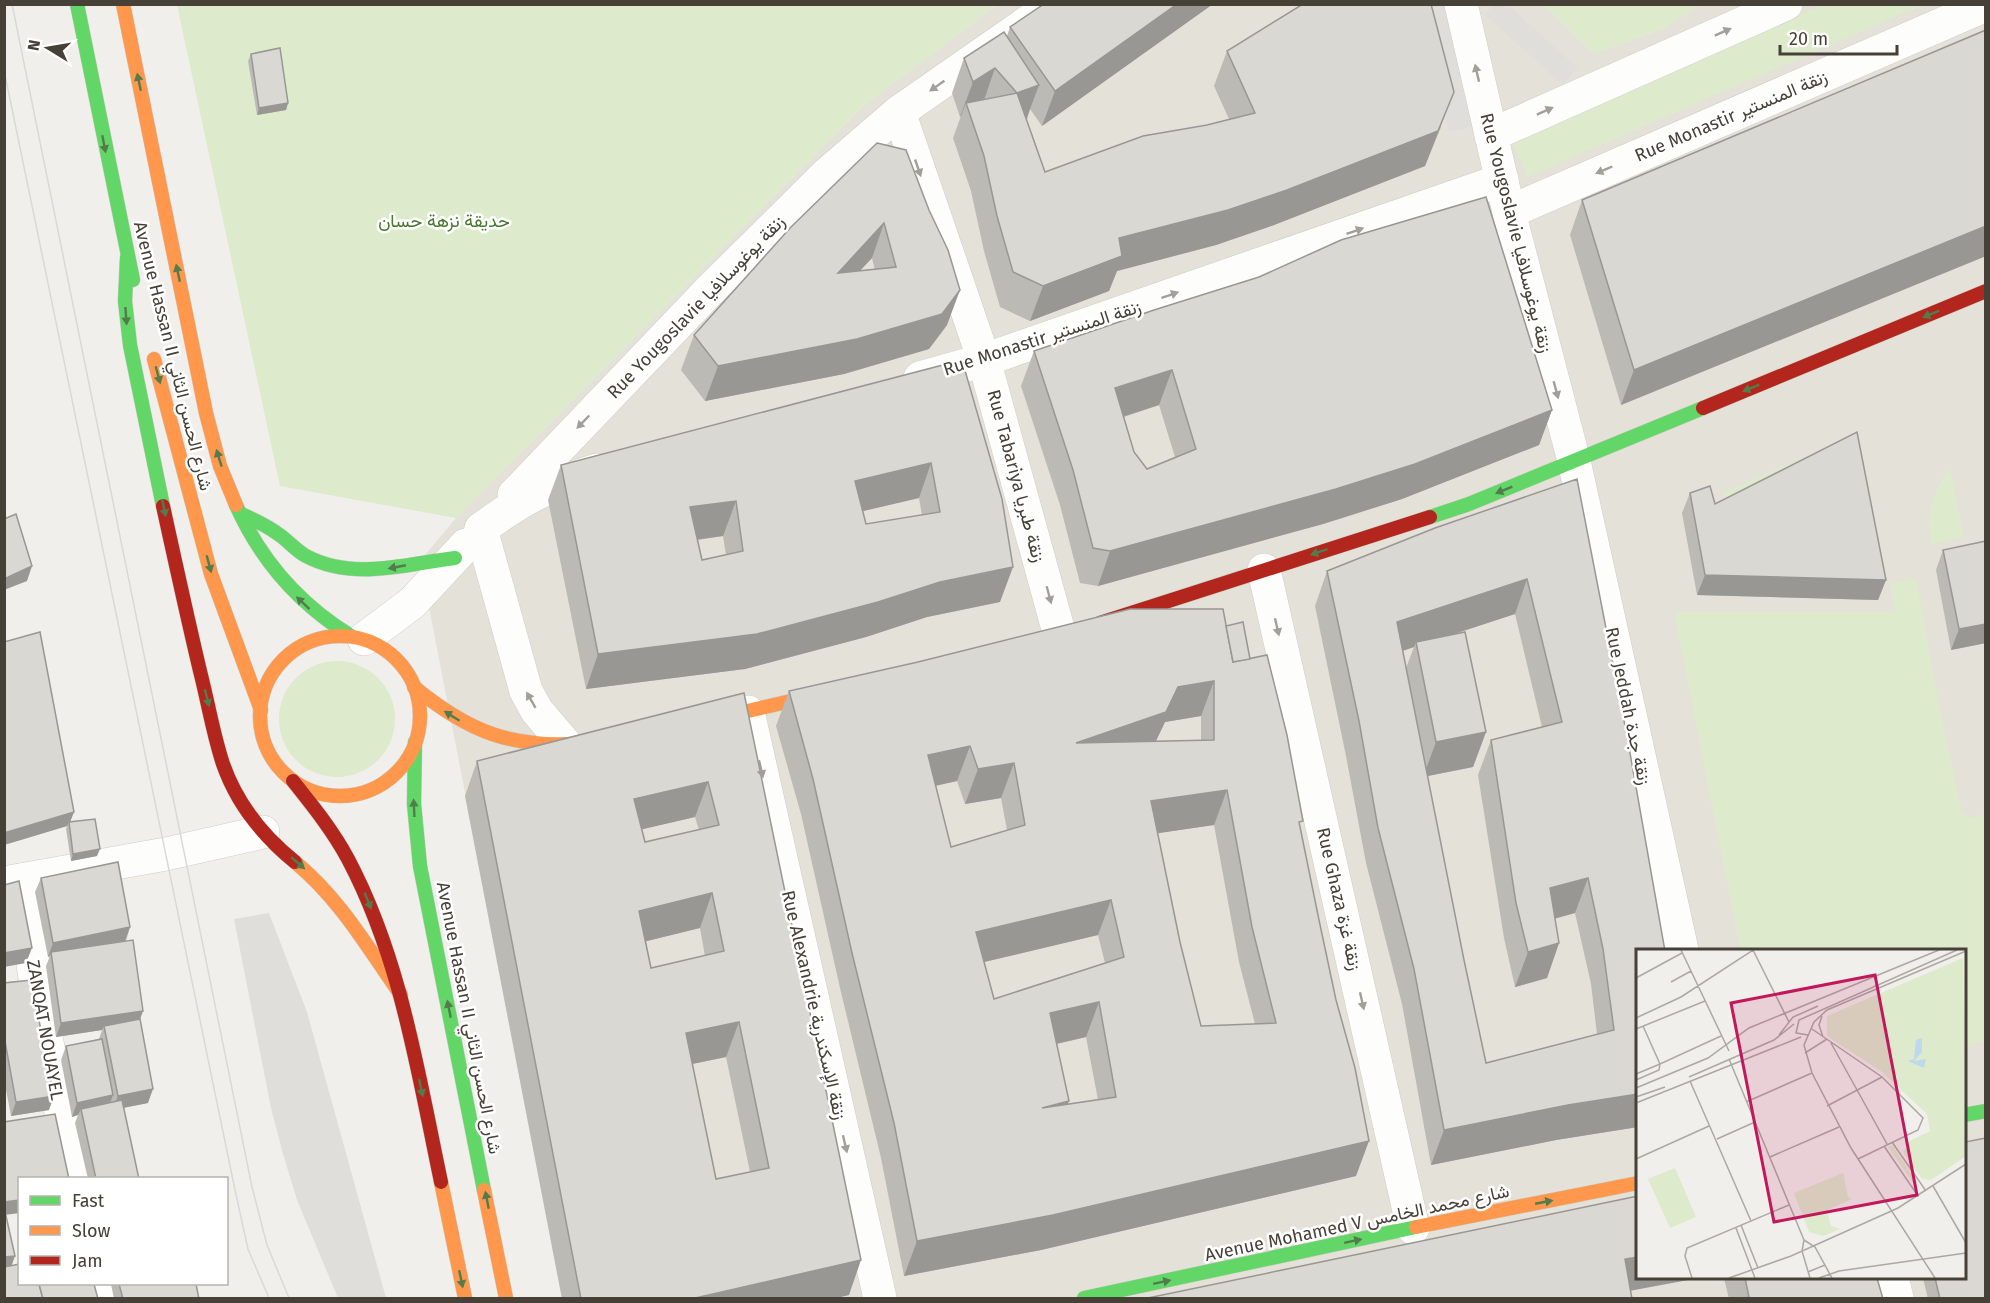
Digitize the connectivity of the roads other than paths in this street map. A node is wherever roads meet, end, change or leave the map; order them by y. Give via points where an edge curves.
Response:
1 (77, 4) edge
2 (123, 4) edge
3 (1054, 4) edge
4 (1461, 4) edge
5 (1786, 4) edge
6 (1986, 5) edge
7 (899, 112) junction
8 (1491, 135) junction
9 (1502, 180) junction
10 (1509, 212) junction
11 (127, 258) junction
12 (1986, 291) edge
13 (139, 303) dead end
14 (151, 348) dead end
15 (984, 360) junction
16 (892, 386) edge
17 (1574, 461) junction
18 (628, 462) edge
19 (239, 513) junction
20 (482, 529) junction
21 (454, 558) junction
22 (1264, 570) junction
23 (1066, 634) joint
24 (358, 638) junction
25 (414, 687) junction
26 (841, 689) edge
27 (261, 710) junction
28 (748, 712) junction
29 (691, 723) edge
30 (599, 741) edge
31 (416, 742) junction
32 (567, 746) junction
33 (293, 781) junction
34 (263, 832) junction
35 (13, 882) edge
36 (1682, 949) edge
37 (401, 995) junction
38 (1986, 1111) edge
39 (1966, 1115) edge
40 (74, 1177) edge
41 (1636, 1183) edge
42 (1413, 1228) junction
43 (1892, 1279) edge
44 (465, 1299) edge
45 (506, 1299) edge
46 (880, 1299) edge
47 (1084, 1299) edge
48 (1897, 1299) edge

1 -> 11 main road, Avenue Hassan II شارع الحسن الثاني
19 -> 2 main road, Avenue Hassan II شارع الحسن الثاني via 214,441
3 -> 7 street, Rue Yougoslavie زنقة يوغوسلافيا
8 -> 4 street, Rue Yougoslavie زنقة يوغوسلافيا
8 -> 5 street
6 -> 10 street, Rue Monastir زنقة المنستير
7 -> 15 street, Rue Tabariya زنقة طبريا
7 -> 20 street, Rue Yougoslavie زنقة يوغوسلافيا via 827,174 719,281
8 - 9 street, Rue Yougoslavie زنقة يوغوسلافيا
9 - 10 street, Rue Yougoslavie زنقة يوغوسلافيا
15 -> 9 street, Rue Monastir زنقة المنستير
10 -> 17 street, Rue Yougoslavie زنقة يوغوسلافيا
11 - 13 main road, Avenue Hassan II شارع الحسن الثاني
11 -> 34 main road via 126,323 186,614 223,764 240,800
12 -> 17 main road
14 -> 27 main road, Avenue Hassan II شارع الحسن الثاني via 211,574
15 - 16 street, Rue Monastir زنقة المنستير
15 -> 23 street, Rue Tabariya زنقة طبريا
17 -> 22 main road via 1469,504
17 - 36 street, Rue Jeddah زنقة جدة
18 - 20 street via 553,484
21 -> 19 main road via 376,571 342,569 309,557 269,528
24 -> 19 main road, Avenue Hassan II شارع الحسن الثاني via 314,613 288,589
20 - 21 street, Rue Yougoslavie زنقة يوغوسلافيا
32 -> 20 street via 537,711 526,691
21 - 24 street, Rue Yougoslavie زنقة يوغوسلافيا via 412,603
22 - 23 main road
22 -> 42 street, Rue Ghaza زنقة غزة
24 - 25 main road via 378,645 395,658
24 - 27 main road via 333,636 298,648 272,675
25 - 31 main road via 420,714
32 -> 25 main road via 495,737 452,717
26 - 28 main road
27 - 33 main road via 271,757
28 - 29 main road
28 -> 46 street, Rue Alexandrie زنقة الإسكندرية
30 - 32 main road
31 - 33 main road via 401,766 373,789 339,796 322,794
45 -> 31 main road, Avenue Hassan II شارع الحسن الثاني via 420,866 414,804
33 -> 37 main road via 320,814 348,859 375,918
34 - 35 street
34 -> 37 main road via 327,891
35 - 40 street, ZANQAT NOUAYEL
37 -> 44 main road
38 - 39 main road
42 -> 41 main road, Avenue Mohamed V شارع محمد الخامس
47 -> 42 main road, Avenue Mohamed V شارع محمد الخامس
43 - 48 street

